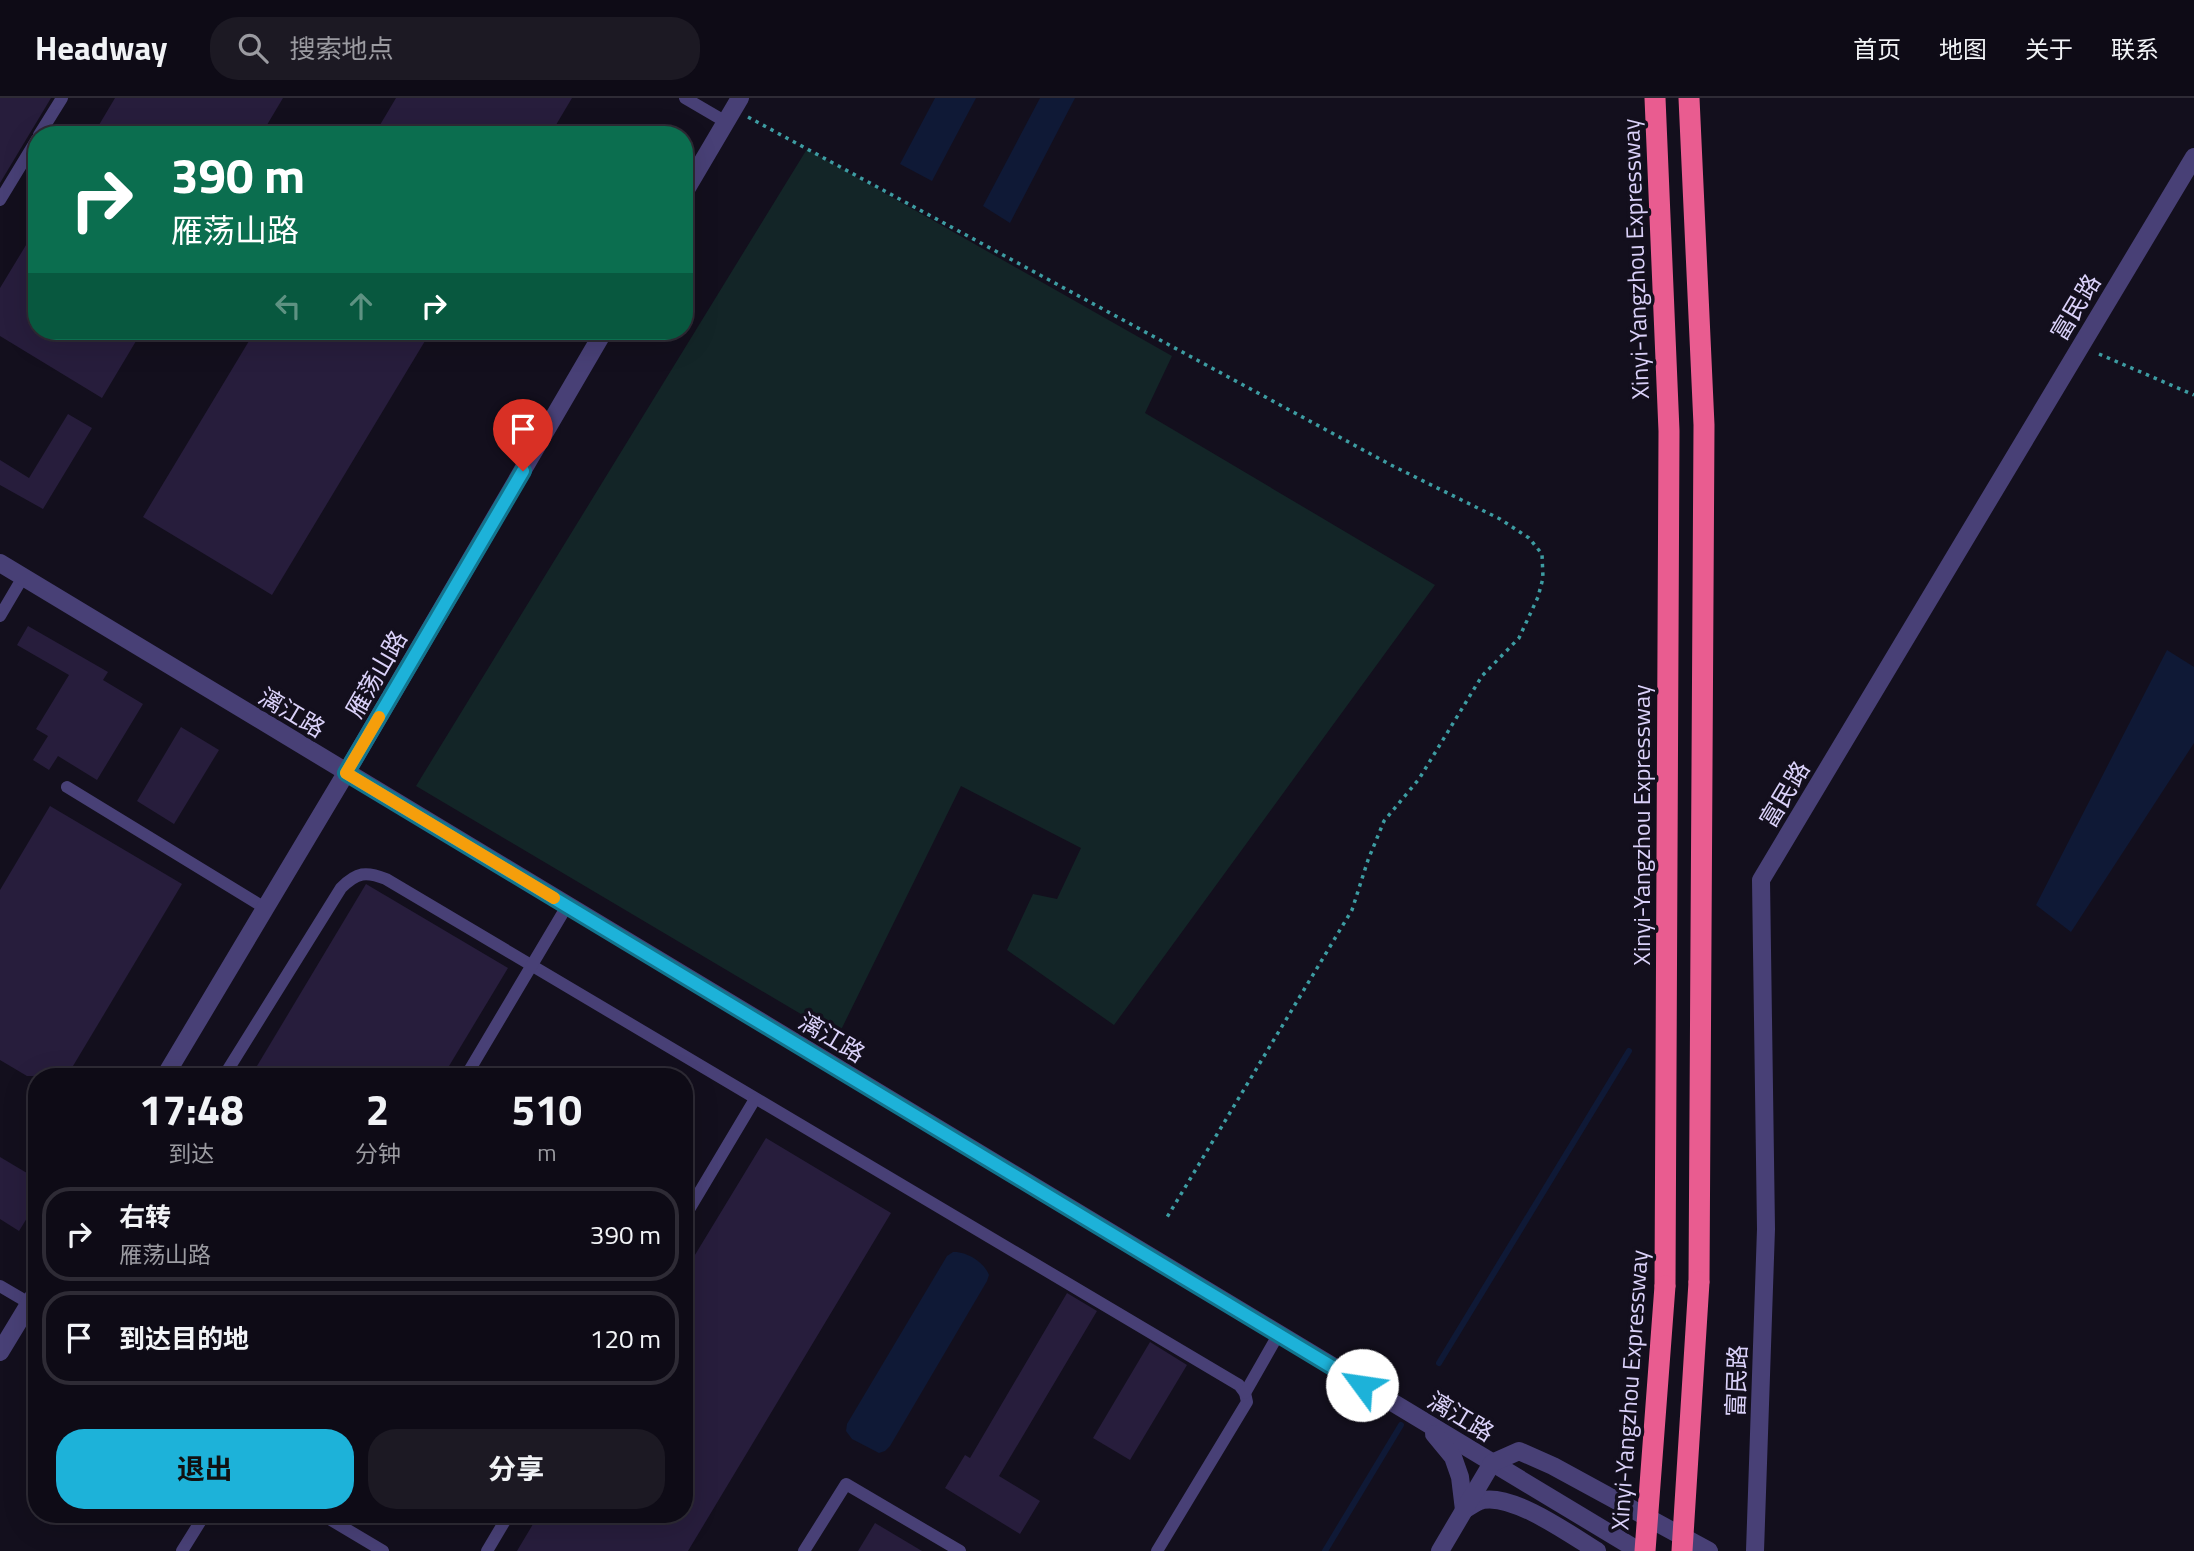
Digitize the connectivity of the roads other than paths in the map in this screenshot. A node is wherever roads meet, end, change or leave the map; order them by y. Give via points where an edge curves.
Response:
1 (62, 98) edge
2 (685, 98) edge
3 (1655, 98) edge
4 (1689, 98) edge
5 (733, 110) edge
6 (45, 126) edge
7 (28, 154) edge
8 (2194, 157) edge
9 (693, 178) edge
10 (0, 200) edge
11 (599, 340) edge
12 (0, 563) edge
13 (23, 577) junction
14 (0, 617) edge
15 (346, 773) junction
16 (67, 787) dead end
17 (567, 906) junction
18 (265, 908) junction
19 (531, 967) junction
20 (170, 1068) edge
21 (229, 1068) edge
22 (471, 1068) edge
23 (755, 1099) junction
24 (693, 1203) edge
25 (0, 1286) edge
26 (28, 1295) edge
27 (28, 1305) edge
28 (1278, 1335) junction
29 (0, 1352) edge
30 (1245, 1393) junction
31 (1425, 1423) junction
32 (1492, 1463) junction
33 (1464, 1510) junction
34 (199, 1523) edge
35 (336, 1523) edge
36 (504, 1523) edge
37 (182, 1551) edge
38 (383, 1551) edge
39 (487, 1551) edge
40 (804, 1551) edge
41 (960, 1551) edge
42 (1157, 1551) edge
43 (1440, 1551) edge
44 (1597, 1551) edge
45 (1639, 1551) edge
46 (1645, 1551) edge
47 (1682, 1551) edge
48 (1709, 1551) edge
49 (1755, 1551) edge

1 - 6 lane
2 - 5 lane
3 - 46 highway, Xinyi-Yangzhou Expressway, bridge via 1669,431 1665,1286
4 - 47 highway, bridge via 1704,425 1699,1282
5 - 9 street
7 - 10 lane
8 - 49 street, 富民路 via 1761,880 1766,1229
11 - 15 street, 雁荡山路
12 - 13 street, 漓江路
13 - 14 lane
13 - 15 street, 漓江路
15 - 17 street, 漓江路
15 - 18 street, 雁荡山路
16 - 18 lane
17 - 19 lane
17 - 28 street, 漓江路
18 - 20 street, 雁荡山路
19 - 21 lane via 386,880 363,874 352,878 333,899
19 - 22 lane
19 - 23 lane
23 - 24 lane
23 - 30 lane via 1228,1378
25 - 26 lane
27 - 29 street
28 - 30 lane
28 - 31 street, 漓江路
30 - 42 lane via 1247,1402
31 - 32 street, 漓江路
31 - 33 street via 1453,1457
32 - 33 street
32 - 45 street, 漓江路
32 - 48 street via 1519,1451
33 - 43 street
33 - 44 street via 1483,1500 1512,1503
34 - 37 lane
35 - 38 lane
36 - 39 lane
40 - 41 lane via 846,1484

